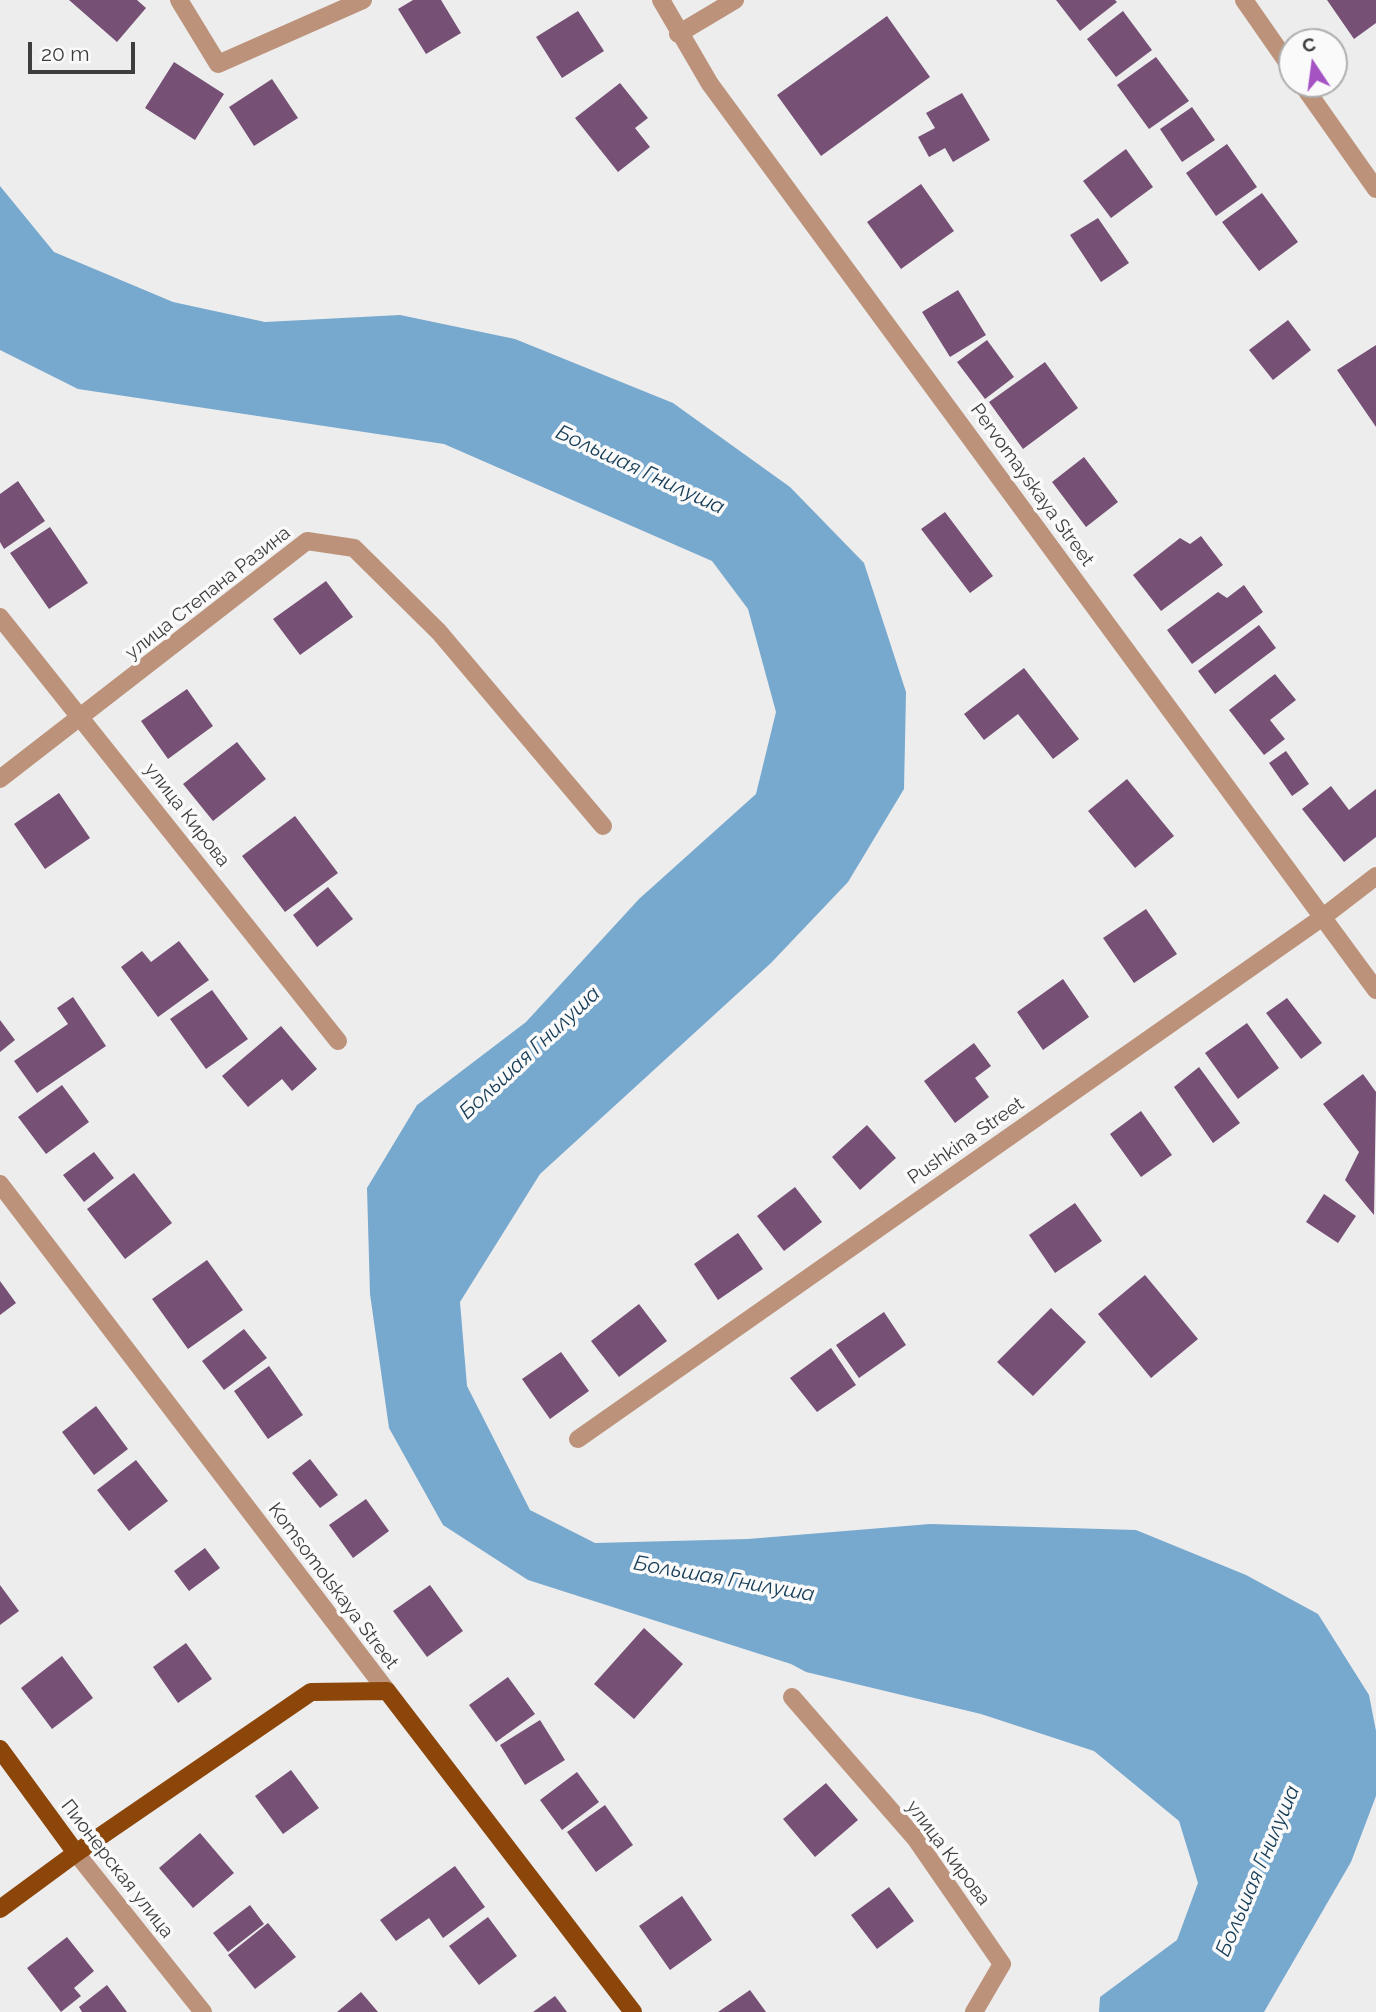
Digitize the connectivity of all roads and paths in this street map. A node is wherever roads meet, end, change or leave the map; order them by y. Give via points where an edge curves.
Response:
1 (179, 0) edge
2 (363, 0) edge
3 (660, 0) edge
4 (735, 0) edge
5 (1244, 0) edge
6 (678, 34) junction
7 (1278, 49) edge
8 (1312, 98) edge
9 (1376, 189) edge
10 (0, 617) edge
11 (83, 718) junction
12 (0, 779) edge
13 (603, 826) dead end
14 (1376, 876) edge
15 (1323, 917) junction
16 (1376, 990) edge
17 (338, 1041) dead end
18 (0, 1184) edge
19 (578, 1439) dead end
20 (387, 1691) junction
21 (792, 1697) dead end
22 (0, 1749) edge
23 (76, 1853) junction
24 (0, 1909) edge
25 (203, 2012) edge
26 (634, 2012) edge
27 (974, 2012) edge

1 - 2 street via 218,64
3 - 6 street, Pervomayskaya Street
4 - 6 street
5 - 7 street
6 - 15 street, Pervomayskaya Street
8 - 9 street
10 - 11 street, улица Кирова
11 - 12 street, улица Степана Разина
11 - 13 street, улица Степана Разина via 307,541 354,548 439,632
11 - 17 street, улица Кирова
14 - 15 street, Pushkina Street
15 - 16 street, Pervomayskaya Street
15 - 19 street, Pushkina Street
18 - 20 street, Komsomolskaya Street
20 - 23 main road via 311,1692
20 - 26 main road, Komsomolskaya Street
21 - 27 street, улица Кирова via 915,1838 1002,1964
22 - 23 main road, Пионерская улица
23 - 24 main road
23 - 25 street, Пионерская улица

